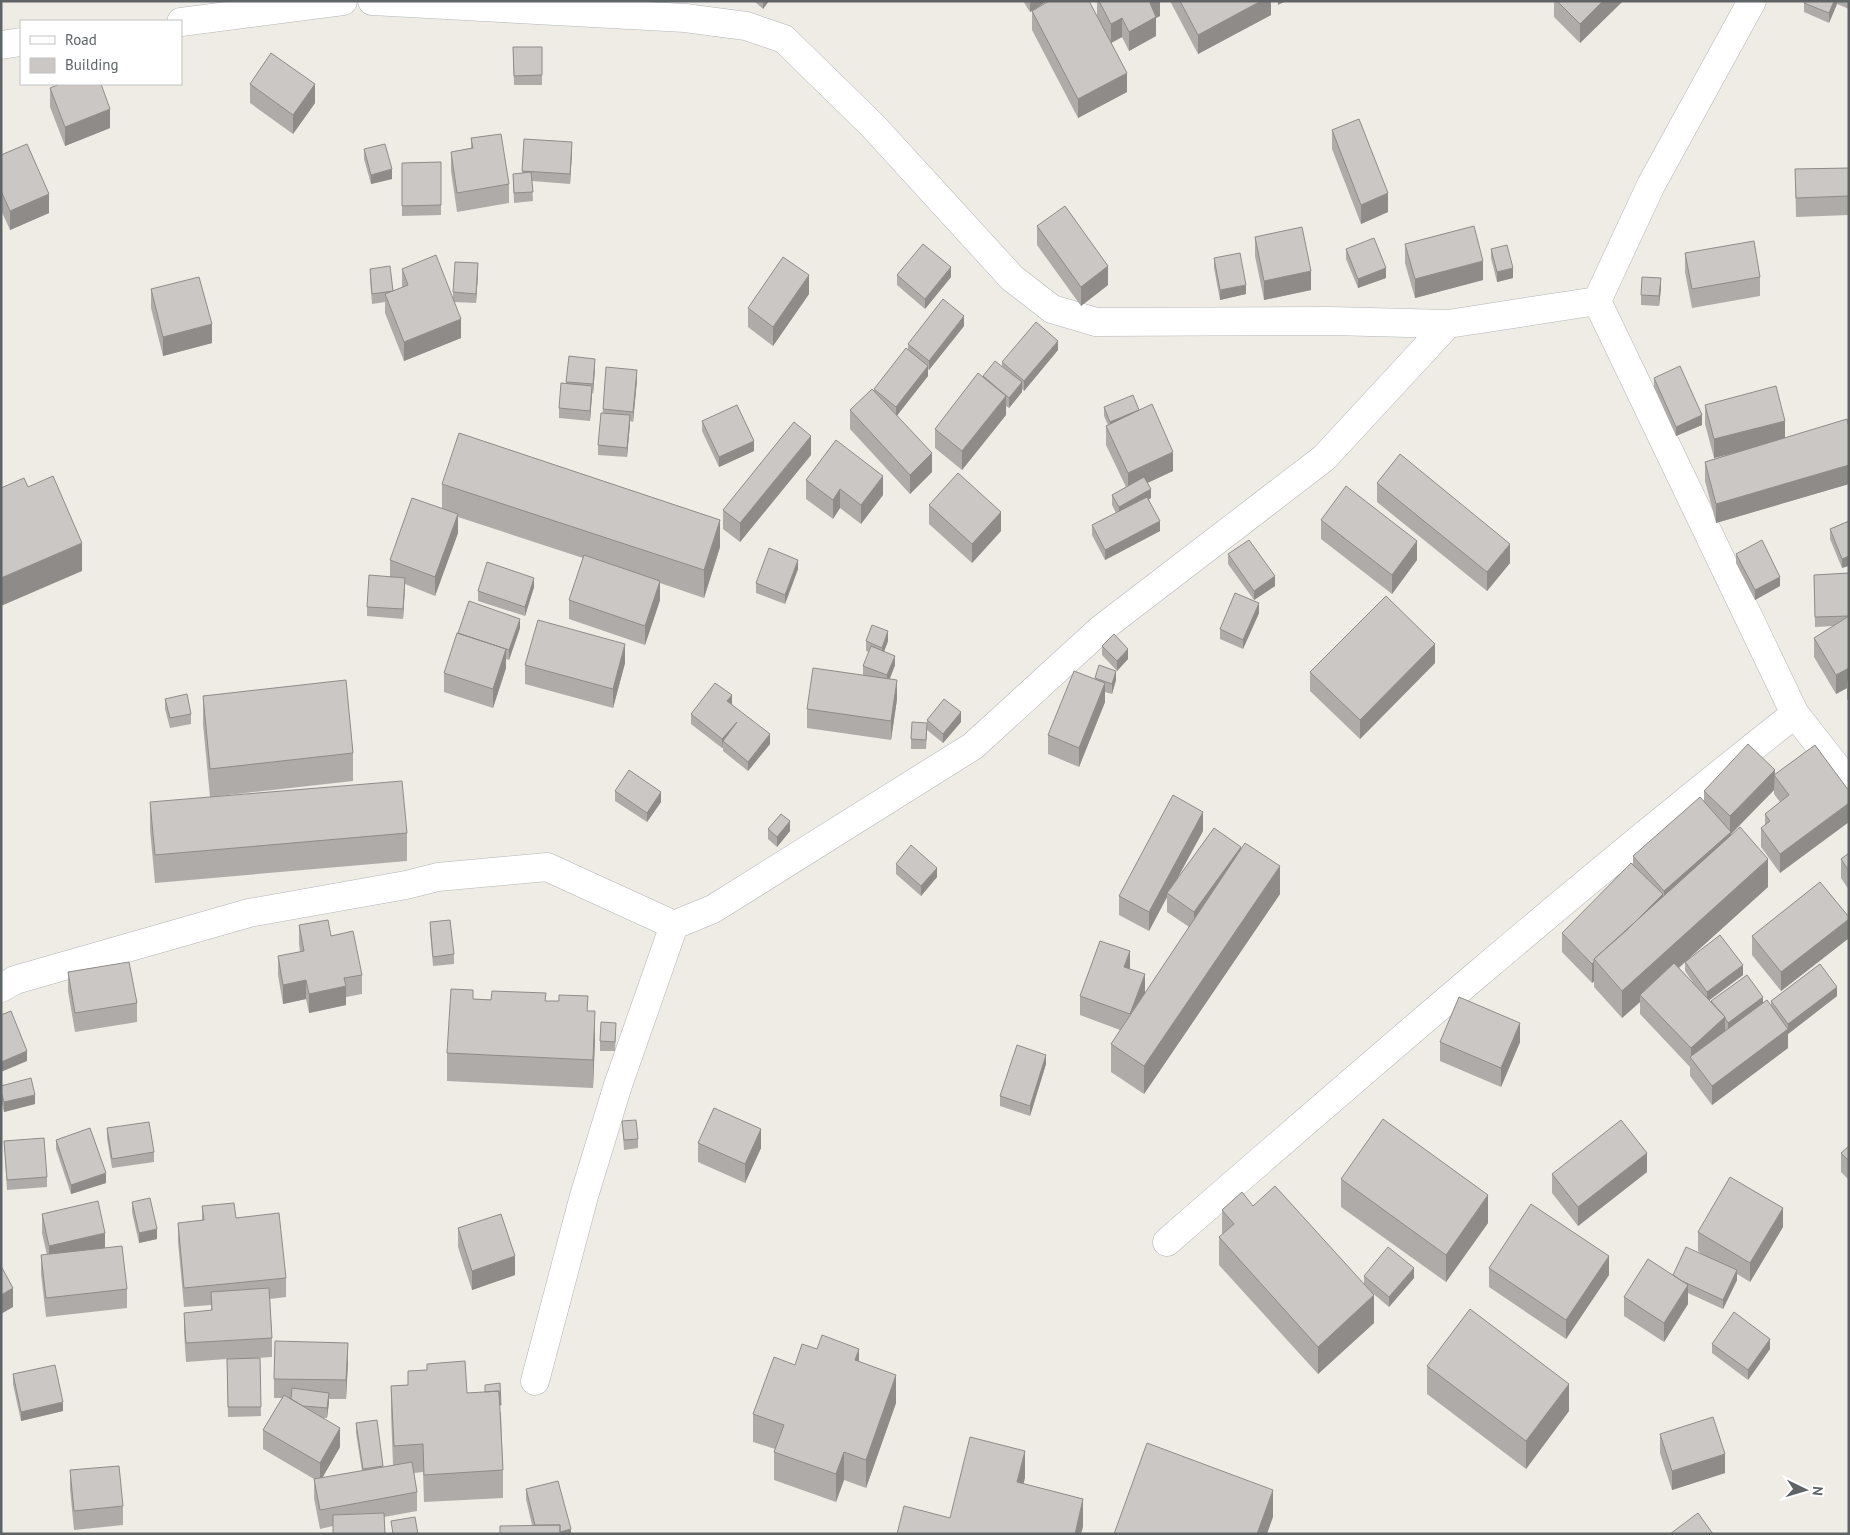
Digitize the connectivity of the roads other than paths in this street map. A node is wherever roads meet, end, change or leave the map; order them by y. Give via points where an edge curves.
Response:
1 (343, 1) edge
2 (372, 1) edge
3 (1752, 1) edge
4 (182, 22) edge
5 (20, 42) edge
6 (1, 45) edge
7 (1597, 301) junction
8 (1448, 324) junction
9 (1795, 714) junction
10 (1849, 783) edge
11 (674, 924) junction
12 (1, 988) edge
13 (1167, 1242) dead end
14 (535, 1381) dead end

1 - 4 street
2 - 8 street via 685,18 746,26 784,39 873,126 1012,278 1052,309 1096,322
3 - 7 street via 1651,185
5 - 6 street
7 - 8 street
7 - 9 street
8 - 11 street via 1324,458 1100,629 973,746 713,909
9 - 10 street
9 - 13 street via 1455,992
11 - 12 street via 547,867 438,877 249,913 15,980
11 - 14 street via 618,1085 584,1196

